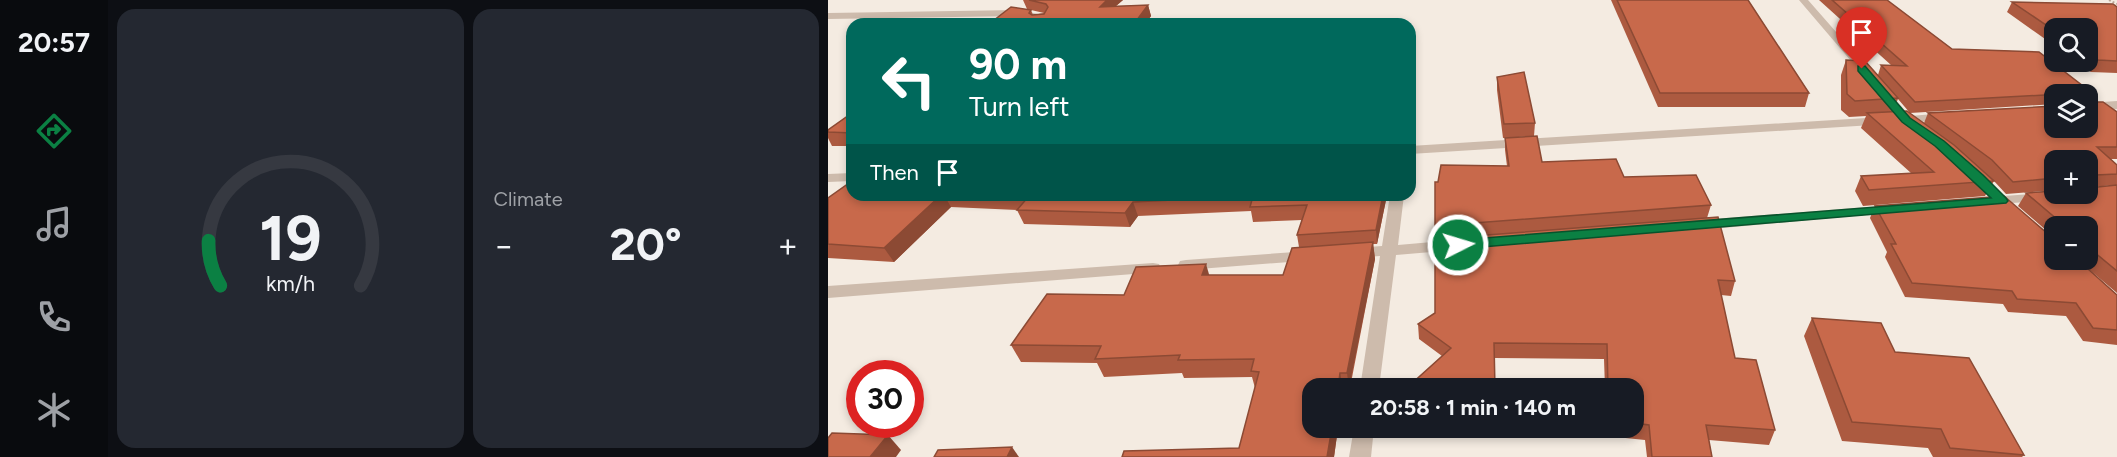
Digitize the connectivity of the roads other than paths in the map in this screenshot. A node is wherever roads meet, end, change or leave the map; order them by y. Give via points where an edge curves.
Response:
1 (1803, 0) edge
2 (828, 16) edge
3 (1044, 18) edge
4 (2117, 105) edge
5 (2098, 106) edge
6 (1963, 116) edge
7 (1906, 120) junction
8 (1923, 132) edge
9 (1416, 150) edge
10 (1963, 164) edge
11 (846, 177) edge
12 (828, 178) edge
13 (2044, 197) edge
14 (1396, 201) edge
15 (2001, 201) junction
16 (1977, 202) edge
17 (1906, 208) edge
18 (2017, 214) edge
19 (1683, 226) edge
20 (1471, 244) edge
21 (1389, 250) junction
22 (828, 292) edge
23 (1370, 378) edge
24 (1363, 438) edge
25 (1360, 457) edge

1 - 7 street
2 - 3 street via 1022,13
4 - 5 street
6 - 7 street
7 - 8 street
7 - 9 street
10 - 15 street
11 - 12 street
13 - 15 street
14 - 21 street
15 - 16 street
15 - 18 street
17 - 19 street
20 - 21 street
21 - 22 street
21 - 23 street
24 - 25 street

